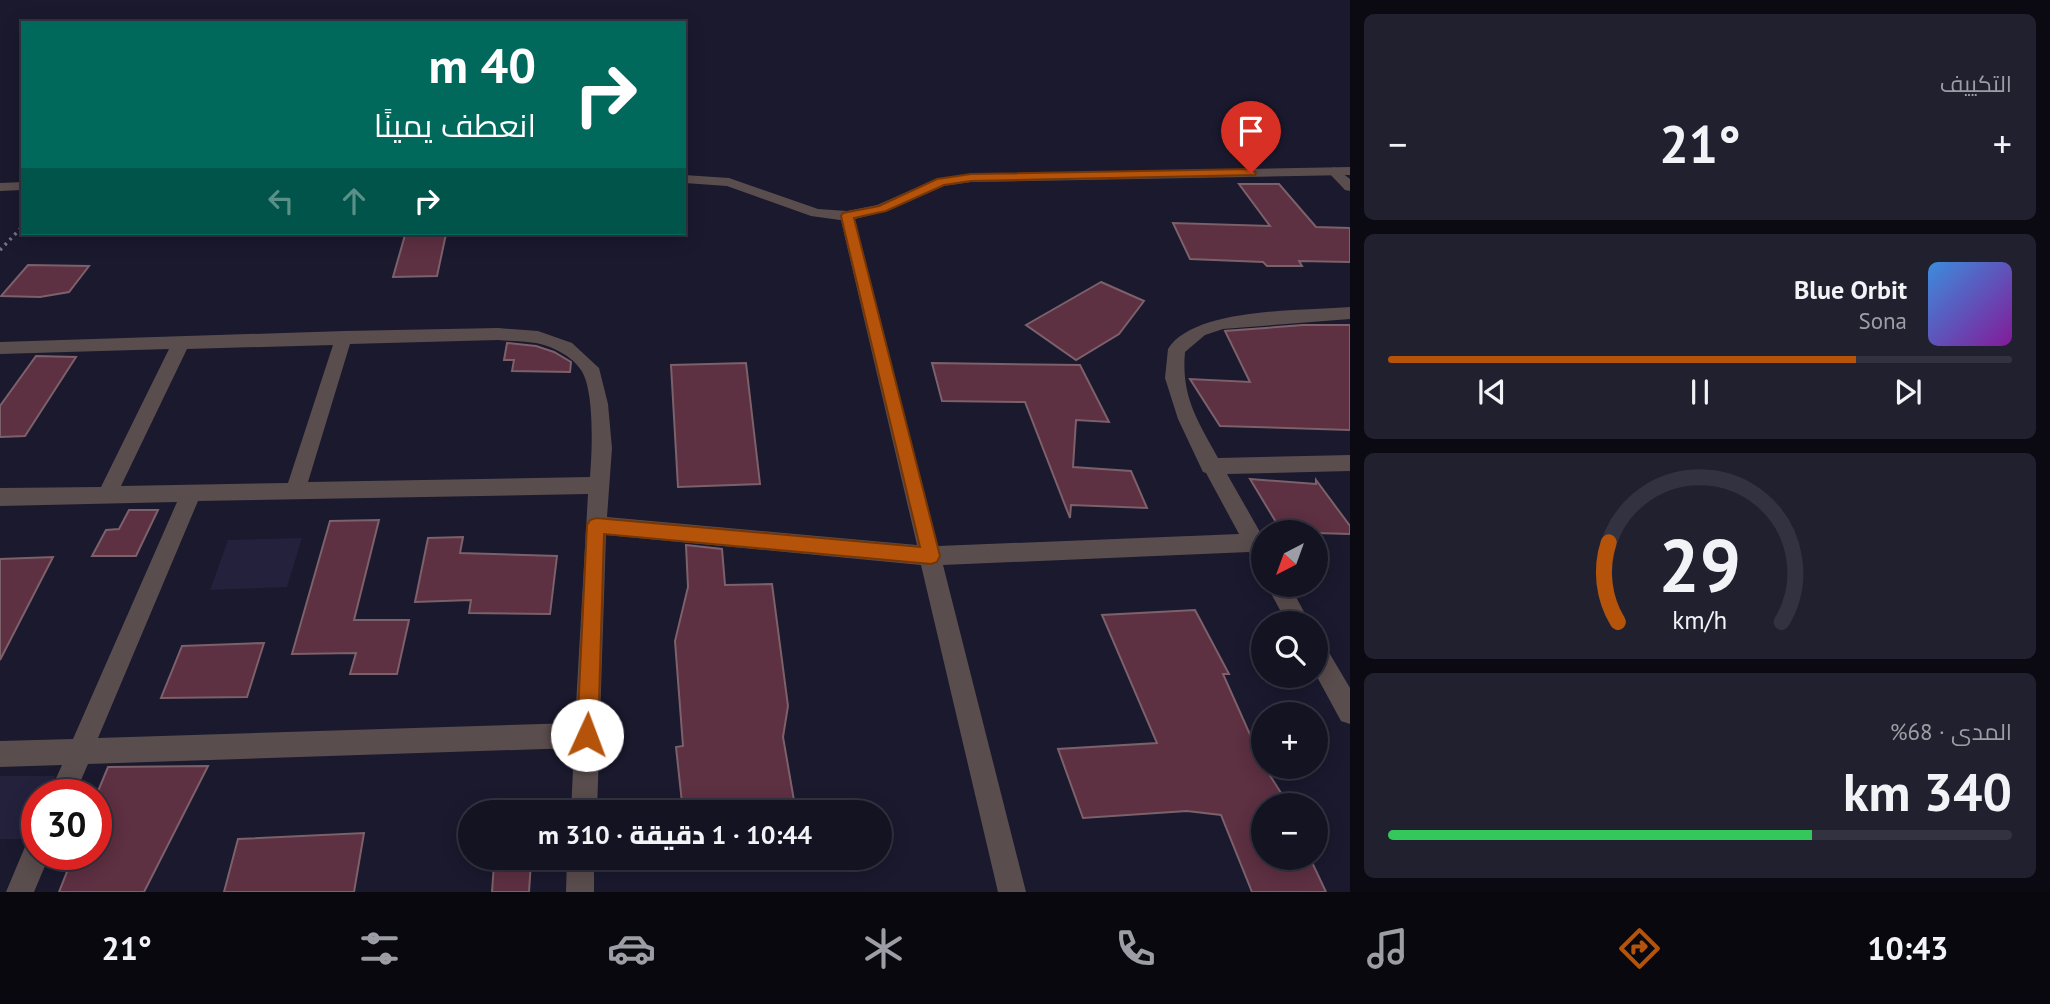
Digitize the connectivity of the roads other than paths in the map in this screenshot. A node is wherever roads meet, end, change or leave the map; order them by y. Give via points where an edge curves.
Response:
1 (1334, 171) junction
2 (1350, 171) edge
3 (686, 179) edge
4 (21, 186) edge
5 (0, 187) edge
6 (1350, 187) edge
7 (848, 216) junction
8 (1350, 313) edge
9 (344, 337) junction
10 (181, 343) junction
11 (0, 348) edge
12 (1350, 463) edge
13 (1210, 466) junction
14 (600, 485) junction
15 (295, 491) junction
16 (191, 493) junction
17 (107, 494) junction
18 (0, 497) edge
19 (596, 525) junction
20 (1251, 538) edge
21 (1251, 552) edge
22 (931, 556) junction
23 (1328, 671) edge
24 (1347, 702) edge
25 (587, 735) junction
26 (80, 751) junction
27 (0, 754) edge
28 (68, 779) edge
29 (584, 800) edge
30 (29, 870) edge
31 (581, 870) edge
32 (20, 892) edge
33 (580, 892) edge
34 (1012, 892) edge

1 - 2 street
1 - 6 street
1 - 7 street via 971,178 941,182 882,208
3 - 7 street via 729,182 816,213
4 - 5 street
7 - 22 street
8 - 13 street via 1222,323 1199,331 1177,349 1174,378
9 - 10 street
9 - 14 street via 498,334 538,337 566,347 590,368 599,404
9 - 15 street
10 - 11 street
10 - 17 street
12 - 13 street
13 - 20 street
14 - 15 street
14 - 19 street
15 - 16 street
16 - 17 street
16 - 26 street
17 - 18 street
19 - 22 street
19 - 25 street
21 - 22 street
22 - 34 street
23 - 24 street
25 - 26 street
25 - 29 street
26 - 27 street
26 - 28 street
30 - 32 street
31 - 33 street

